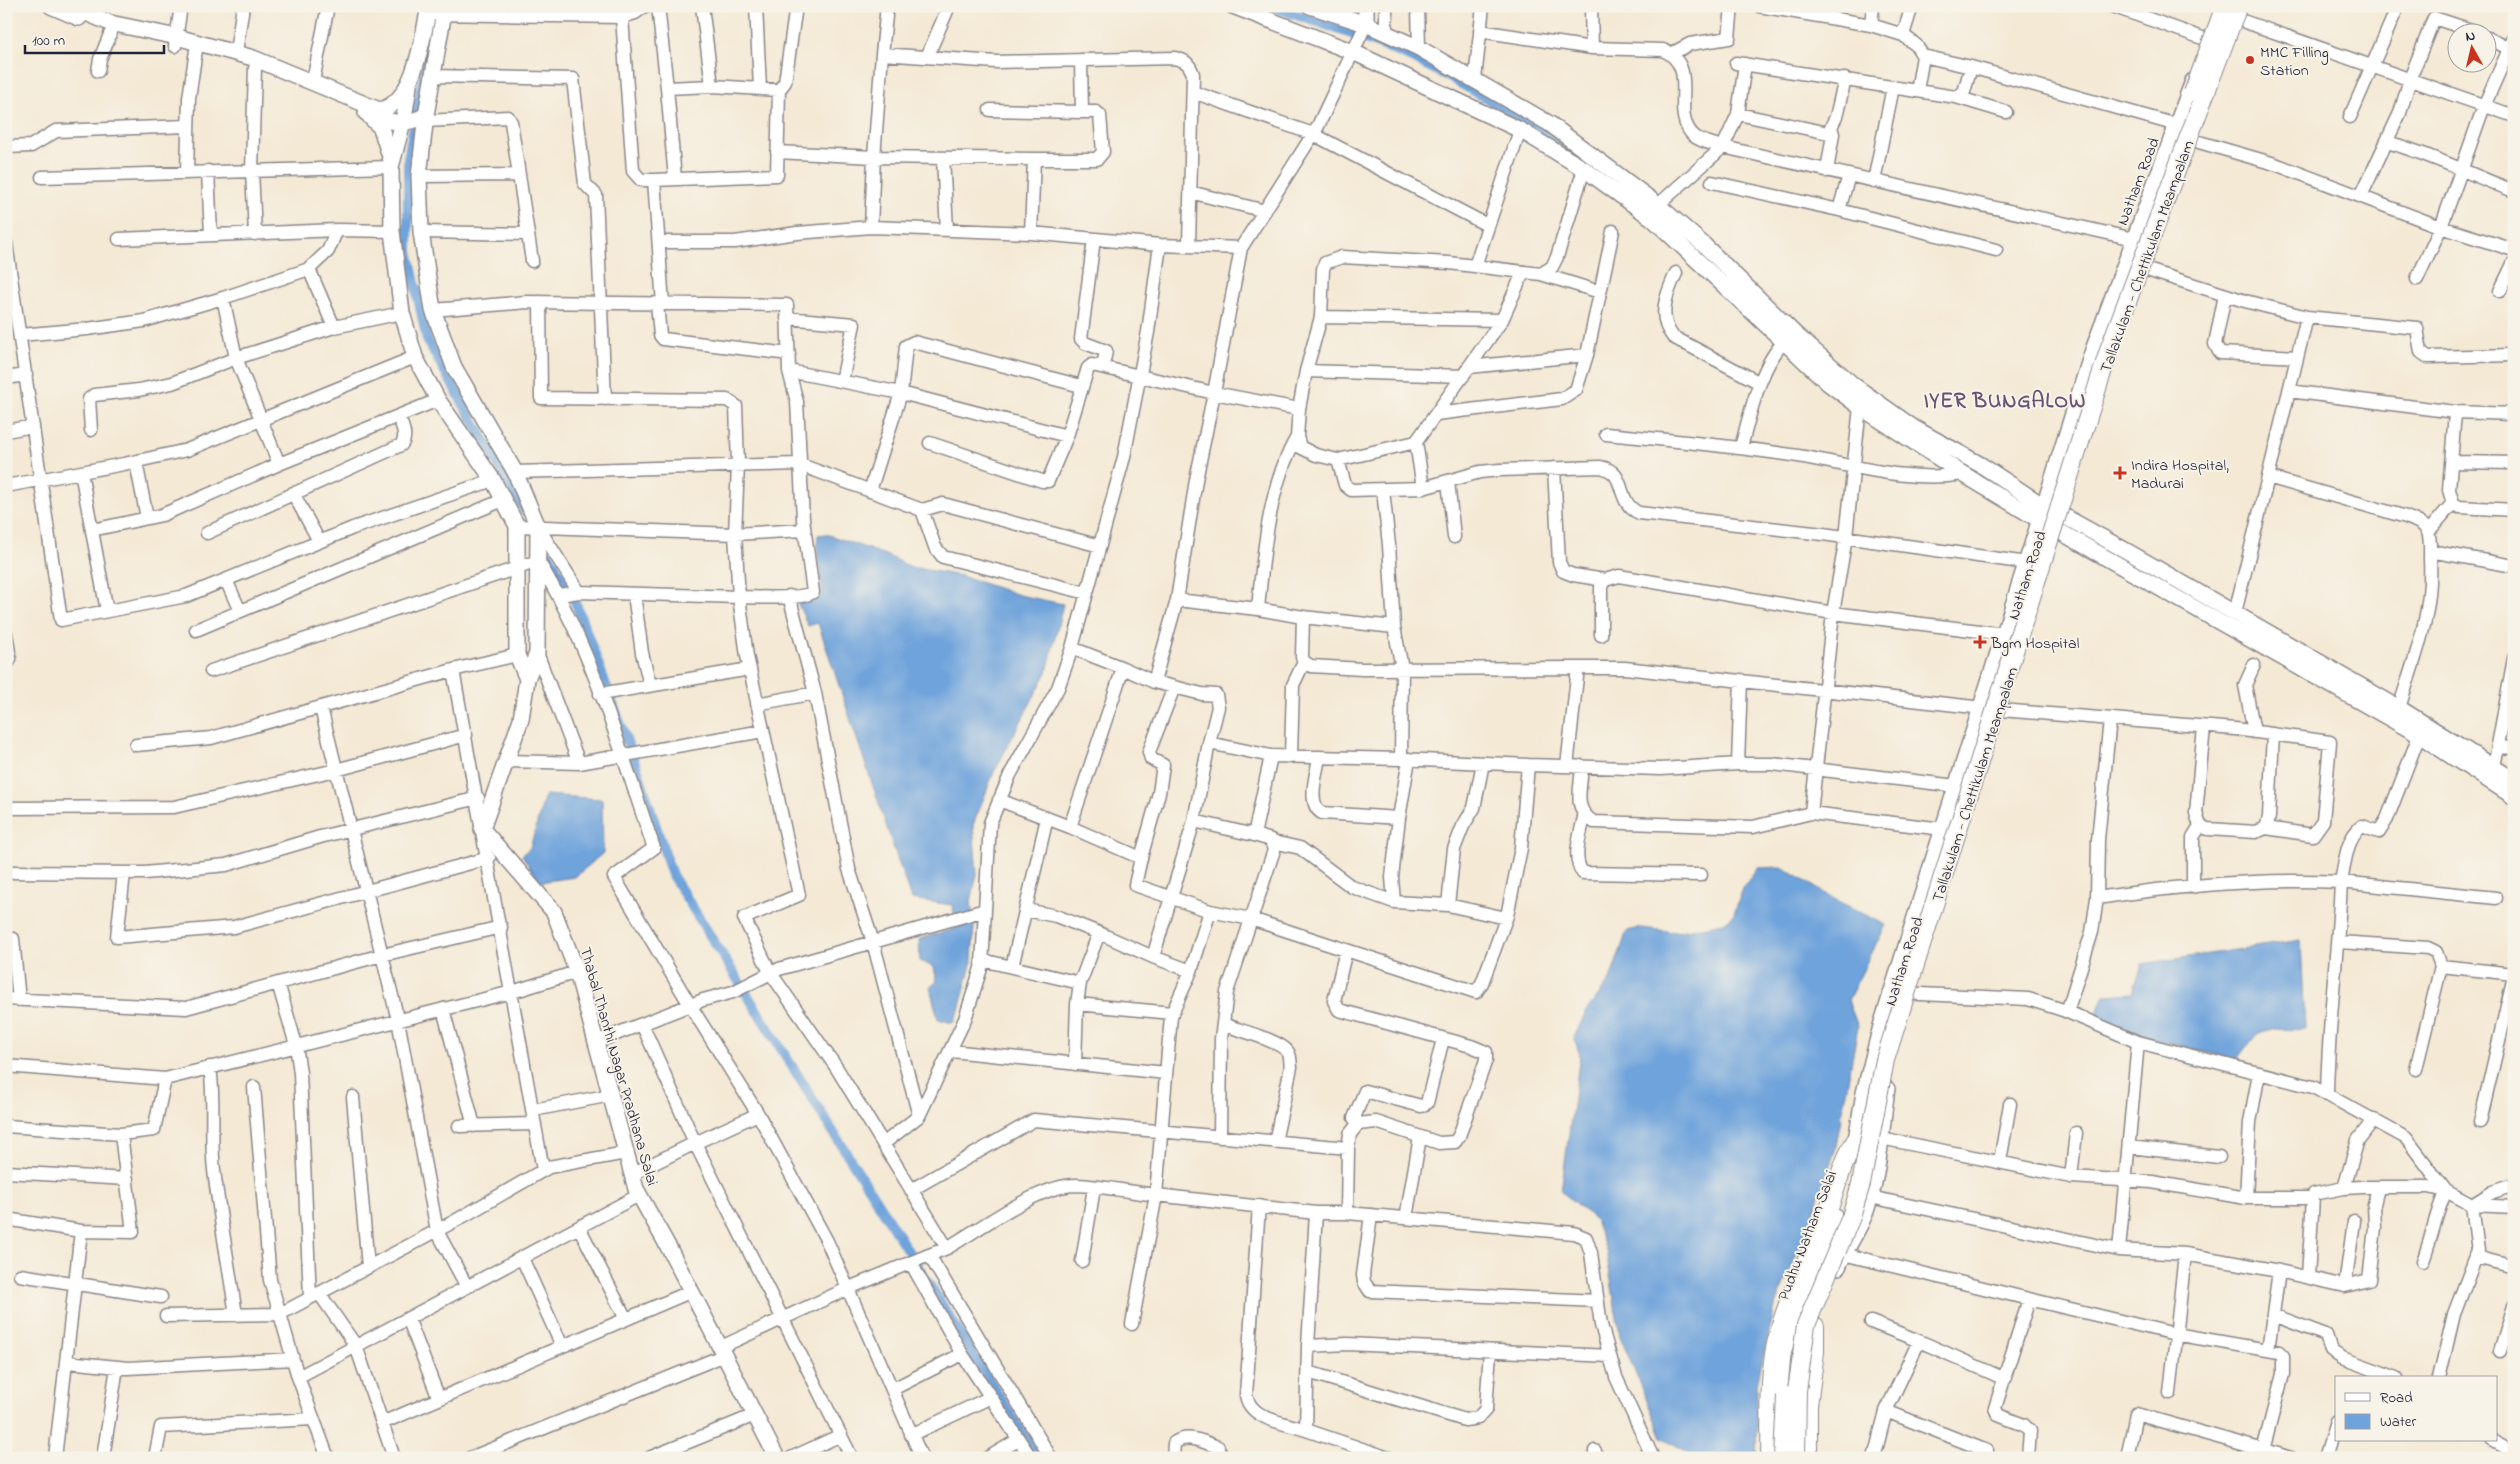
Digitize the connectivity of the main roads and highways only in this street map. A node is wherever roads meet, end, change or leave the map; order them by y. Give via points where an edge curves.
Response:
1 (51, 6) edge
2 (70, 6) edge
3 (1233, 6) edge
4 (1310, 6) edge
5 (1366, 6) edge
6 (2221, 6) edge
7 (2225, 6) edge
8 (436, 11) edge
9 (2239, 11) edge
10 (1360, 38) junction
11 (176, 42) junction
12 (409, 86) junction
13 (373, 112) junction
14 (414, 123) junction
15 (392, 166) junction
16 (516, 475) junction
17 (497, 489) junction
18 (2046, 506) junction
19 (2063, 516) junction
20 (2041, 521) junction
21 (532, 530) junction
22 (2058, 531) junction
23 (527, 678) junction
24 (2421, 729) junction
25 (2514, 780) edge
26 (2514, 797) edge
27 (1881, 1026) joint
28 (1856, 1140) junction
29 (1815, 1326) junction
30 (1808, 1449) edge
31 (777, 1458) edge
32 (1770, 1458) edge
33 (1776, 1458) edge
34 (1783, 1458) edge
35 (1796, 1458) edge
36 (1804, 1458) edge

1 - 11 main road via 111,32
2 - 11 main road via 110,24
3 - 10 main road
4 - 10 main road
5 - 10 main road
6 - 18 main road, Natham Road via 2093,350
7 - 34 highway, Tallakulam - Chettikulam Meampalam, bridge via 2098,344 1887,1018 1849,1195 1812,1280 1795,1329 1787,1375
8 - 12 main road
8 - 14 main road via 432,76
9 - 19 main road, Natham Road via 2114,347
9 - 35 highway, Tallakulam - Chettikulam Meampalam, bridge via 2113,340 1886,1060 1861,1184 1851,1217 1806,1325 1797,1391
10 - 18 main road via 1386,32 1475,79 1550,124 1658,205 1852,384 1914,428
10 - 20 main road via 1584,169 1653,220 1828,383 1963,474
11 - 13 main road
11 - 13 main road via 236,52 313,81
12 - 13 main road via 391,105
12 - 14 main road
13 - 14 main road via 387,122
13 - 15 main road
14 - 15 main road
14 - 16 main road via 421,232 433,310 454,367
15 - 17 main road via 392,231 402,313 415,357 438,400
16 - 17 main road
16 - 21 main road
17 - 21 main road
18 - 19 main road
18 - 20 main road, Natham Road
19 - 22 main road, Natham Road
19 - 24 main road via 2399,708
20 - 22 main road
20 - 27 main road, Natham Road
21 - 23 main road via 538,561 537,653
21 - 23 main road via 518,568 517,655
22 - 24 main road
22 - 29 main road, Natham Road via 1894,1051 1870,1197
23 - 31 main road, Thabal Thanthi Nagar Pradhana Salai via 521,719 482,830 554,912 578,972 639,1195
24 - 25 main road
24 - 26 main road
27 - 28 main road, Pudhu Natham Salai
28 - 32 highway via 1844,1160 1836,1191 1805,1260 1776,1345 1771,1392
28 - 33 main road, Pudhu Natham Salai via 1844,1191 1792,1320 1785,1346 1776,1426
29 - 30 highway via 1808,1405
29 - 36 main road via 1804,1406

